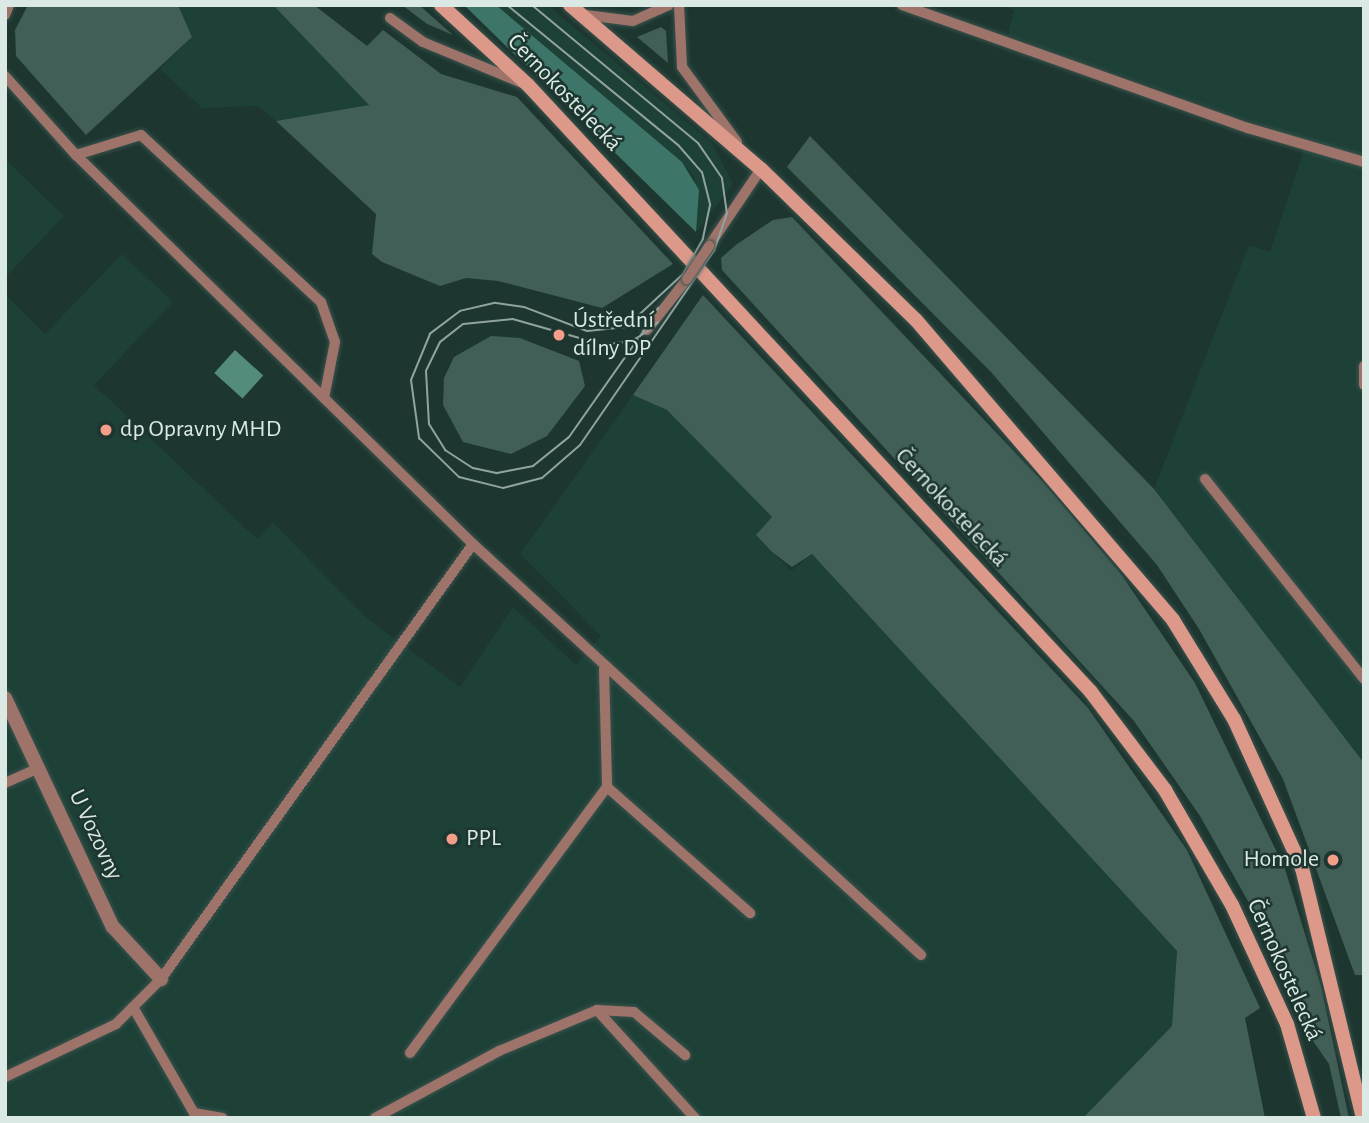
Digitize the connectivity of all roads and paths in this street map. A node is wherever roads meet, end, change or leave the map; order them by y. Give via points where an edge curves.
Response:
1 (9, 5) edge
2 (442, 5) edge
3 (669, 5) edge
4 (679, 5) edge
5 (902, 5) edge
6 (574, 8) edge
7 (5, 15) edge
8 (390, 18) dead end
9 (5, 76) edge
10 (528, 85) junction
11 (10, 88) edge
12 (76, 155) junction
13 (747, 156) junction
14 (1364, 162) edge
15 (761, 169) junction
16 (647, 330) dead end
17 (1364, 366) edge
18 (1364, 385) edge
19 (324, 398) junction
20 (1205, 480) dead end
21 (473, 544) junction
22 (604, 669) junction
23 (1364, 679) edge
24 (5, 698) edge
25 (38, 768) junction
26 (5, 783) edge
27 (607, 787) junction
28 (750, 913) dead end
29 (921, 955) dead end
30 (162, 979) junction
31 (133, 1007) junction
32 (597, 1010) junction
33 (410, 1053) dead end
34 (685, 1055) dead end
35 (5, 1077) edge
36 (223, 1118) edge
37 (375, 1118) edge
38 (695, 1118) edge
39 (1314, 1118) edge
40 (1363, 1118) edge

1 - 7 lane
2 - 10 main road, Černokostelecká
3 - 6 lane via 621,22
4 - 13 lane via 682,67
5 - 14 lane via 1248,128
6 - 13 main road, Černokostelecká
8 - 10 lane via 423,42
9 - 11 lane
10 - 39 main road, Černokostelecká via 1126,736 1191,833 1258,958 1287,1024
11 - 12 lane
12 - 19 lane
12 - 19 lane via 141,135 320,302 335,342
13 - 15 main road, Černokostelecká
15 - 16 lane, bridge
15 - 40 main road, Černokostelecká via 916,320 1045,464 1140,575 1209,676 1302,868
17 - 18 lane
19 - 21 lane
20 - 23 lane
21 - 22 lane
21 - 30 lane
22 - 27 lane
22 - 29 lane
24 - 25 street, U Vozovny
25 - 26 lane
25 - 30 street, U Vozovny via 113,927
27 - 28 lane
27 - 33 lane
30 - 31 lane
31 - 35 lane via 116,1024
31 - 36 lane via 194,1113
32 - 34 lane via 634,1012
32 - 37 lane via 499,1051
32 - 38 lane

